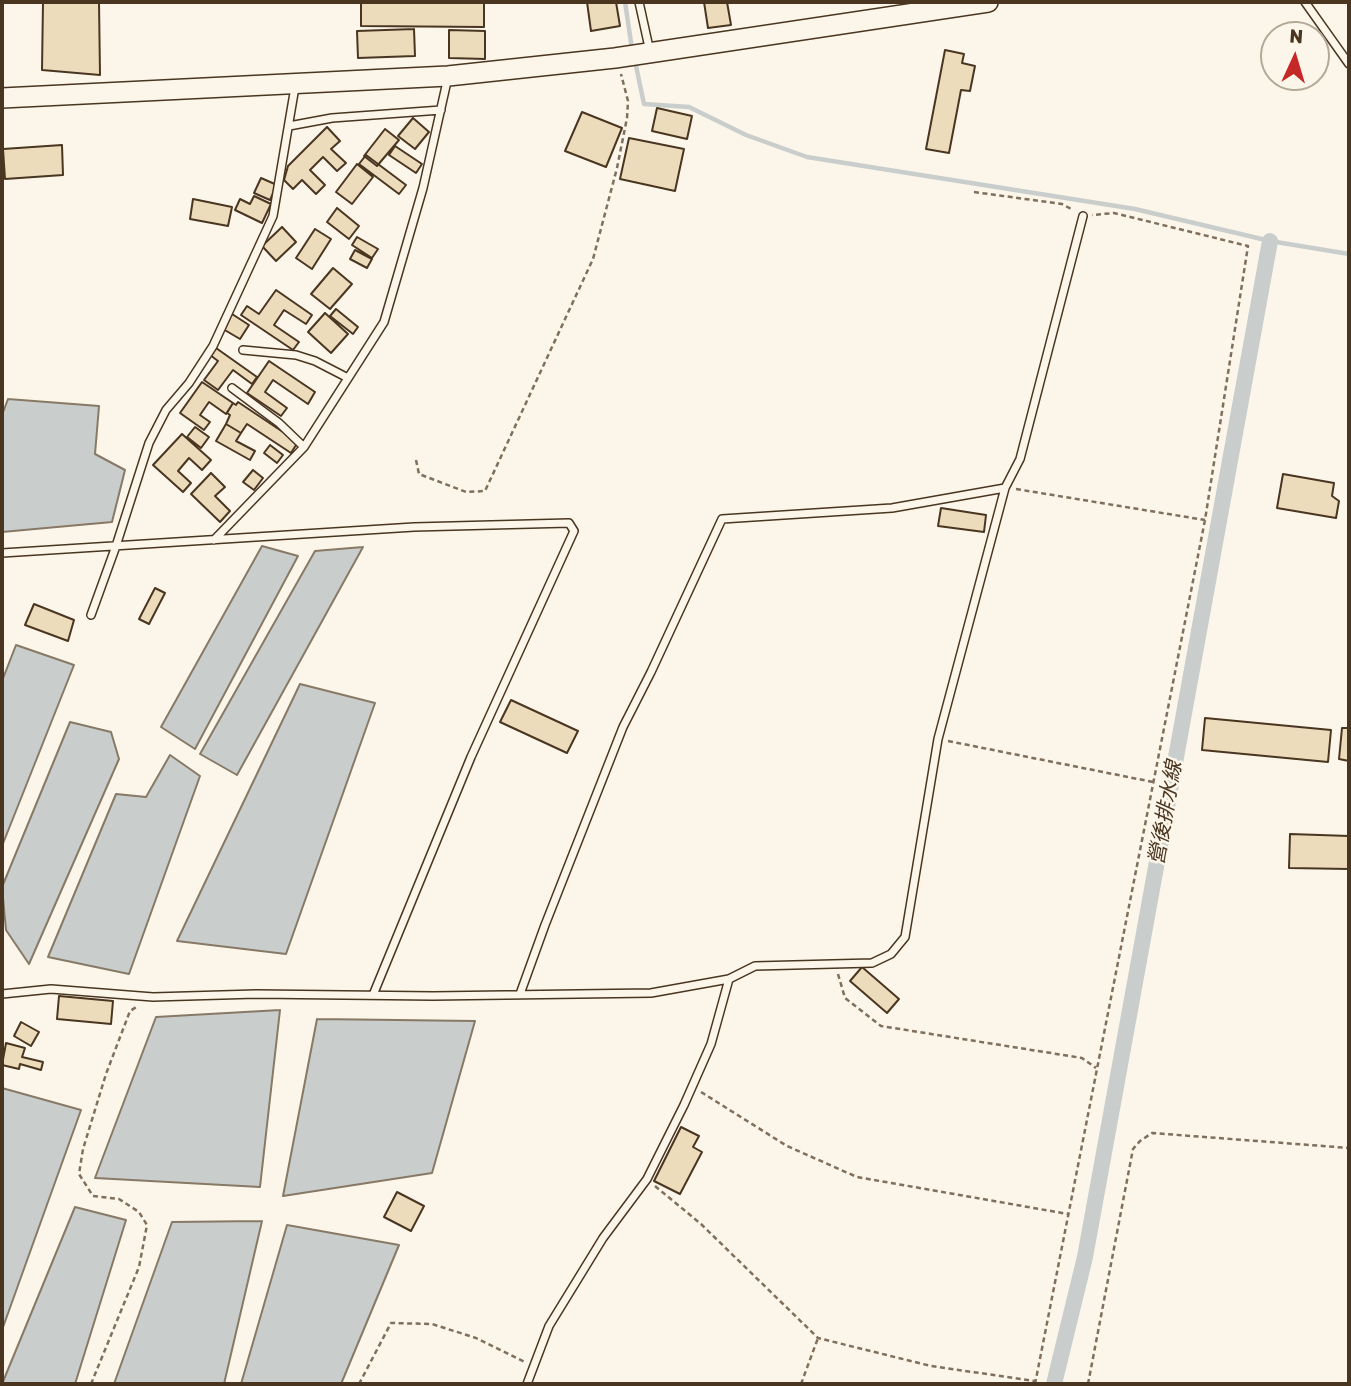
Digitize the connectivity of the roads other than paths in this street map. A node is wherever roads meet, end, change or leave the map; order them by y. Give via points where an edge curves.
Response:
1 (639, 2) edge
2 (988, 2) edge
3 (1305, 2) edge
4 (650, 53) junction
5 (1349, 64) edge
6 (448, 76) junction
7 (296, 82) junction
8 (2, 98) edge
9 (441, 110) junction
10 (289, 126) junction
11 (1083, 216) road end
12 (243, 350) dead end
13 (348, 378) junction
14 (232, 387) dead end
15 (304, 447) junction
16 (1005, 488) junction
17 (214, 540) junction
18 (116, 546) junction
19 (2, 554) edge
20 (91, 615) dead end
21 (729, 979) junction
22 (520, 994) junction
23 (2, 995) edge
24 (373, 995) junction
25 (527, 1384) edge

1 - 4 lane
2 - 4 main road
3 - 5 lane
4 - 6 main road
6 - 7 main road
6 - 9 lane
7 - 8 main road
7 - 10 lane
9 - 10 lane
9 - 13 lane via 384,322
10 - 18 lane via 273,216 213,346 166,410 149,443
11 - 16 lane via 1020,459
12 - 13 lane via 296,355
13 - 15 lane
14 - 15 lane
15 - 17 lane
16 - 21 lane via 938,739 905,937 891,954 872,963 755,966
16 - 22 lane via 892,508 722,519 623,727
17 - 18 lane
17 - 24 lane via 478,525 569,523 574,531 471,757
18 - 19 lane
18 - 20 lane
21 - 22 lane via 652,993
21 - 25 lane via 711,1044 647,1179 603,1238 549,1326
22 - 24 lane
23 - 24 lane via 51,989 153,997

